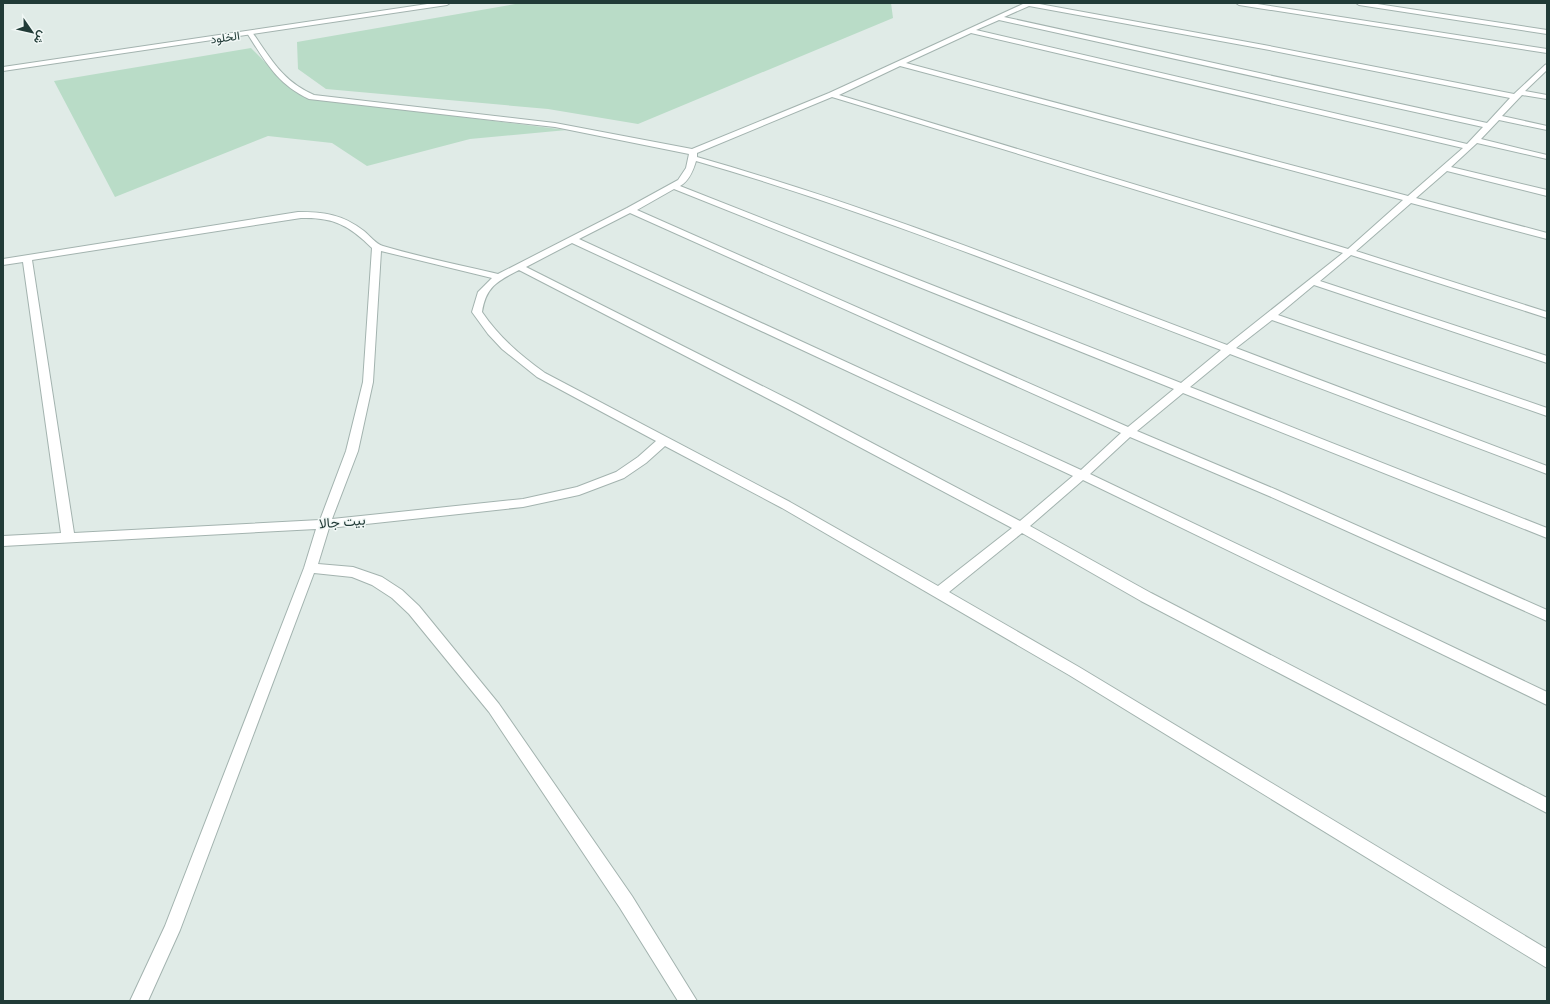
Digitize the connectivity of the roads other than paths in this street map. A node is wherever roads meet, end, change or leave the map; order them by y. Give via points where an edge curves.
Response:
1 (447, 3) edge
2 (1029, 3) edge
3 (1239, 3) edge
4 (1359, 3) edge
5 (998, 18) junction
6 (970, 31) junction
7 (1547, 32) edge
8 (250, 33) junction
9 (1547, 51) edge
10 (900, 64) junction
11 (3, 69) edge
12 (1545, 71) edge
13 (832, 95) junction
14 (1518, 95) junction
15 (1547, 97) edge
16 (1497, 117) junction
17 (1490, 126) junction
18 (1547, 128) edge
19 (1472, 144) junction
20 (693, 155) junction
21 (1547, 157) edge
22 (1445, 168) junction
23 (673, 186) junction
24 (1547, 193) edge
25 (1409, 200) junction
26 (630, 210) junction
27 (1547, 236) edge
28 (571, 239) junction
29 (377, 247) junction
30 (1350, 252) junction
31 (27, 258) junction
32 (3, 262) edge
33 (518, 266) junction
34 (499, 277) junction
35 (1314, 282) junction
36 (1271, 316) junction
37 (1547, 316) edge
38 (1229, 349) junction
39 (1547, 360) edge
40 (1185, 388) junction
41 (1547, 412) edge
42 (1129, 432) junction
43 (664, 440) junction
44 (1547, 470) edge
45 (1082, 475) junction
46 (324, 524) junction
47 (1021, 527) junction
48 (1547, 532) edge
49 (68, 537) junction
50 (3, 541) edge
51 (310, 568) junction
52 (939, 594) junction
53 (1547, 616) edge
54 (1547, 699) edge
55 (1547, 806) edge
56 (1547, 959) edge
57 (139, 1001) edge
58 (688, 1001) edge

1 - 8 street, الخلود
2 - 5 street
2 - 14 street
3 - 9 street
4 - 7 street
5 - 6 street
5 - 17 street
6 - 10 street
6 - 19 street
8 - 11 street, الخلود
8 - 20 street via 279,76 294,89 312,97 555,125
10 - 13 street
10 - 25 street
12 - 14 street
13 - 20 street
13 - 30 street
14 - 15 street
14 - 16 street
16 - 17 street
16 - 18 street
17 - 19 street
19 - 21 street
19 - 22 street
20 - 23 street via 686,176
20 - 38 street via 941,241
22 - 24 street
22 - 25 street
23 - 26 street
23 - 40 street
25 - 27 street
25 - 30 street
26 - 28 street
26 - 42 street
28 - 33 street
28 - 45 street
29 - 31 street via 362,232 343,221 324,215 298,215
29 - 34 street
29 - 46 street via 368,382 352,451
30 - 35 street
30 - 37 street
31 - 32 street
31 - 49 street
33 - 34 street
33 - 47 street
34 - 43 street via 489,284 480,296 477,312 490,332 510,353 541,375
35 - 36 street
35 - 39 street
36 - 38 street
36 - 41 street
38 - 40 street
38 - 44 street
40 - 42 street
40 - 48 street
42 - 45 street
42 - 53 street via 1273,493
43 - 46 street, بيت جالا via 642,460 620,474 579,491 523,502
43 - 52 street via 786,505
45 - 47 street
45 - 54 street
46 - 49 street, بيت جالا
46 - 51 street
47 - 52 street
47 - 55 street via 1146,597
49 - 50 street, بيت جالا
51 - 57 street via 172,930
51 - 58 street via 353,572 377,581 397,594 414,610 494,708 626,902
52 - 56 street via 1074,671

